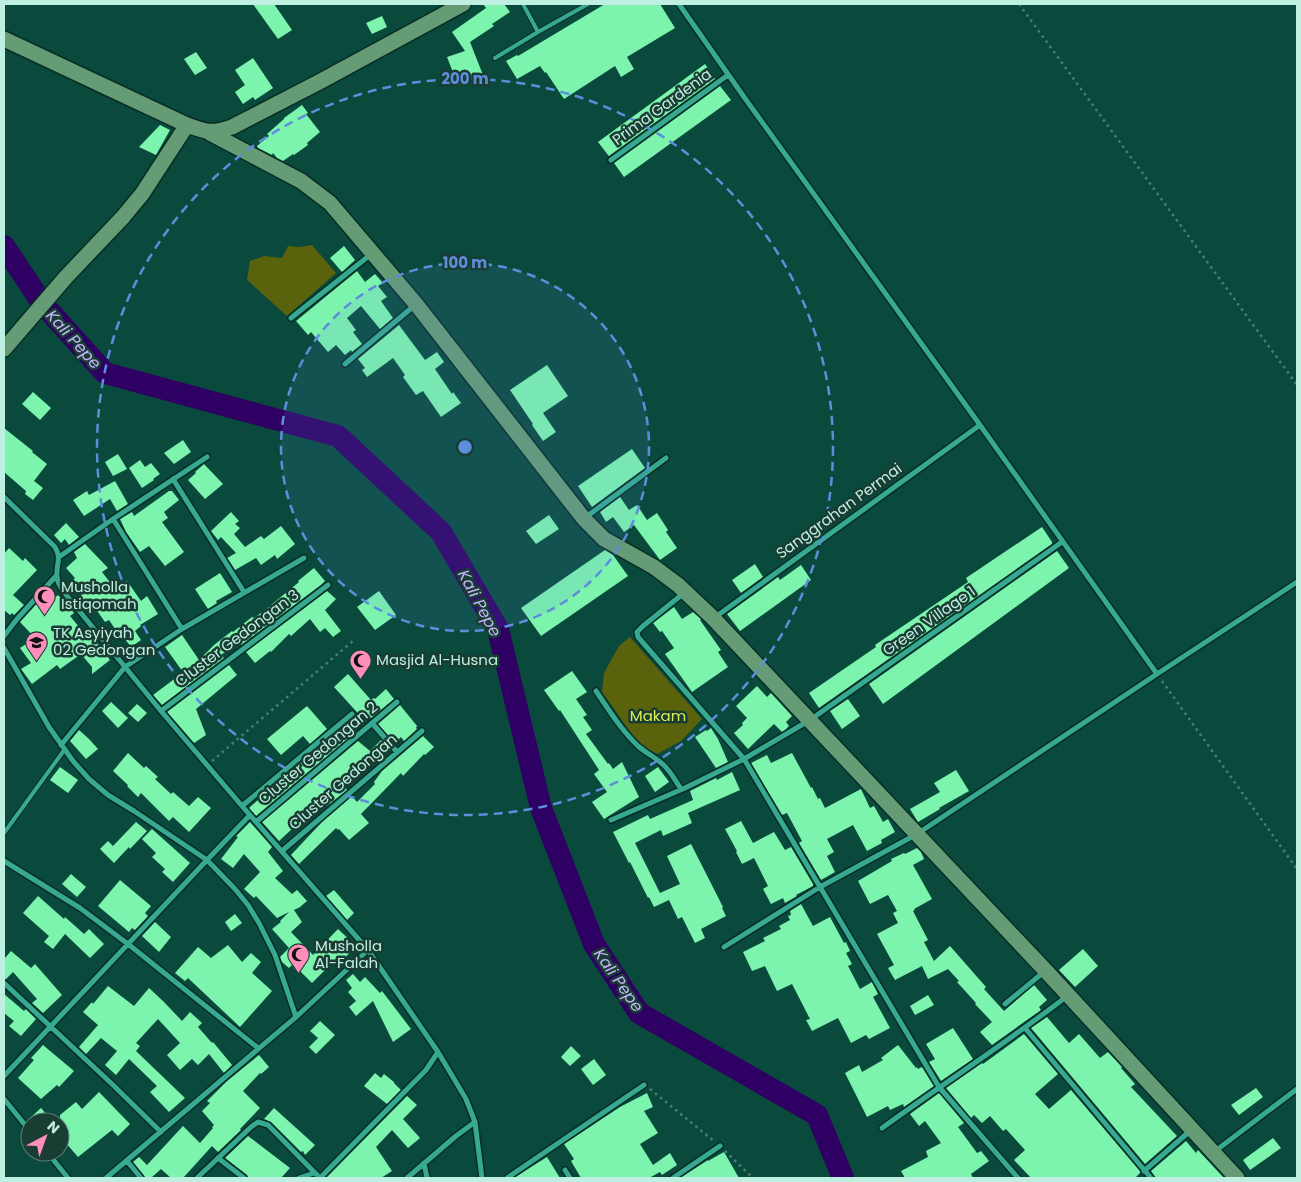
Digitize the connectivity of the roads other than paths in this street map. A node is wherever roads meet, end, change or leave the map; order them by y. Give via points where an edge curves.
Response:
1 (462, 4) edge
2 (523, 4) edge
3 (588, 4) edge
4 (679, 4) edge
5 (538, 32) junction
6 (4, 39) edge
7 (496, 58) dead end
8 (728, 75) junction
9 (187, 125) junction
10 (210, 132) junction
11 (611, 160) dead end
12 (373, 253) junction
13 (416, 304) junction
14 (291, 318) dead end
15 (4, 349) edge
16 (345, 364) dead end
17 (980, 425) junction
18 (207, 457) dead end
19 (666, 458) dead end
20 (173, 479) junction
21 (4, 497) edge
22 (113, 519) junction
23 (584, 519) junction
24 (1062, 542) junction
25 (59, 557) junction
26 (304, 558) dead end
27 (56, 576) junction
28 (1297, 582) edge
29 (328, 585) dead end
30 (244, 592) junction
31 (686, 592) junction
32 (713, 618) junction
33 (182, 629) junction
34 (4, 636) edge
35 (4, 648) edge
36 (125, 667) junction
37 (1157, 674) junction
38 (596, 691) dead end
39 (397, 702) dead end
40 (161, 711) junction
41 (352, 714) dead end
42 (810, 720) junction
43 (372, 723) junction
44 (422, 731) dead end
45 (63, 747) junction
46 (397, 752) junction
47 (744, 759) junction
48 (681, 789) junction
49 (242, 806) junction
50 (250, 816) junction
51 (611, 820) dead end
52 (256, 822) junction
53 (4, 833) edge
54 (917, 834) junction
55 (282, 851) junction
56 (207, 860) junction
57 (4, 861) edge
58 (820, 887) junction
59 (128, 944) junction
60 (724, 947) dead end
61 (368, 950) junction
62 (1046, 971) junction
63 (4, 983) edge
64 (1068, 995) junction
65 (1006, 1004) dead end
66 (296, 1017) junction
67 (50, 1026) junction
68 (1025, 1028) junction
69 (258, 1048) junction
70 (438, 1052) junction
71 (4, 1076) edge
72 (644, 1085) road end
73 (938, 1087) junction
74 (1297, 1089) edge
75 (4, 1099) edge
76 (20, 1119) edge
77 (475, 1122) junction
78 (882, 1128) dead end
79 (1192, 1129) junction
80 (161, 1132) junction
81 (720, 1146) road end
82 (1213, 1152) junction
83 (218, 1158) junction
84 (127, 1161) junction
85 (55, 1162) edge
86 (424, 1163) junction
87 (565, 1170) dead end
88 (1144, 1171) junction
89 (314, 1173) junction
90 (68, 1178) edge
91 (106, 1178) edge
92 (141, 1178) edge
93 (197, 1178) edge
94 (244, 1178) edge
95 (299, 1178) edge
96 (320, 1178) edge
97 (407, 1178) edge
98 (427, 1178) edge
99 (482, 1178) edge
100 (507, 1178) edge
101 (570, 1178) edge
102 (673, 1178) edge
103 (1018, 1178) edge
104 (1151, 1178) edge
105 (1237, 1178) edge

1 - 10 street via 232,127
2 - 5 lane
3 - 5 lane
4 - 8 street
5 - 7 lane
6 - 9 street
8 - 11 street, Prima Gardenia
8 - 17 street
9 - 10 street
9 - 15 street via 142,194
10 - 12 street via 320,194
12 - 13 street
12 - 14 street
13 - 16 street
13 - 23 street
17 - 24 street
17 - 32 street, Sanggrahan Permai
18 - 20 street
19 - 23 street
20 - 22 street
20 - 30 street
21 - 25 street via 55,547
22 - 25 street
22 - 33 street
23 - 31 street via 604,539 654,567
24 - 37 street
24 - 42 street, Green Village 1
25 - 27 street
26 - 30 street
27 - 34 street
27 - 36 street via 63,592
28 - 37 street
29 - 40 street, Cluster Gedongan 3
30 - 33 street
31 - 32 street
31 - 47 street via 643,626 637,632 638,637
32 - 42 street
33 - 36 street
35 - 45 street
36 - 40 street
36 - 45 street
37 - 54 street
38 - 48 street via 626,733 666,767
39 - 43 street, Cluster Gedongan 2
40 - 49 street
41 - 49 street
42 - 47 street, Green Village 1
42 - 54 street
43 - 46 street
43 - 52 street, Cluster Gedongan 2
44 - 46 street, Cluster Gedongan
45 - 53 lane
45 - 56 street via 89,779 108,795
46 - 55 street, Cluster Gedongan
47 - 48 street, Green Village 1
47 - 58 street
48 - 51 street, Green Village 1
49 - 50 street
50 - 52 street
50 - 56 street
52 - 55 street
54 - 58 street
54 - 62 street
55 - 61 street
56 - 59 street
56 - 66 street via 235,889 259,923 275,955
57 - 59 street via 80,908
58 - 60 street
58 - 73 street
59 - 67 street
59 - 69 street
61 - 66 street
61 - 70 street
62 - 64 street
62 - 65 street
63 - 67 street
64 - 68 street
64 - 79 street
66 - 69 street
67 - 71 street
67 - 80 street
68 - 73 street
68 - 88 street
69 - 80 street
70 - 77 street via 454,1076
70 - 96 street via 426,1070
72 - 100 street
73 - 78 street
73 - 103 street
74 - 82 street
75 - 76 street
77 - 86 street
77 - 99 street
79 - 82 street
79 - 88 street
80 - 84 street
81 - 102 street
82 - 105 street
83 - 89 street via 258,1122 268,1125
83 - 93 street
83 - 94 street
84 - 91 street
84 - 92 street
85 - 90 street
86 - 97 street
86 - 98 street
87 - 101 street
88 - 104 street
89 - 95 street
89 - 96 street

